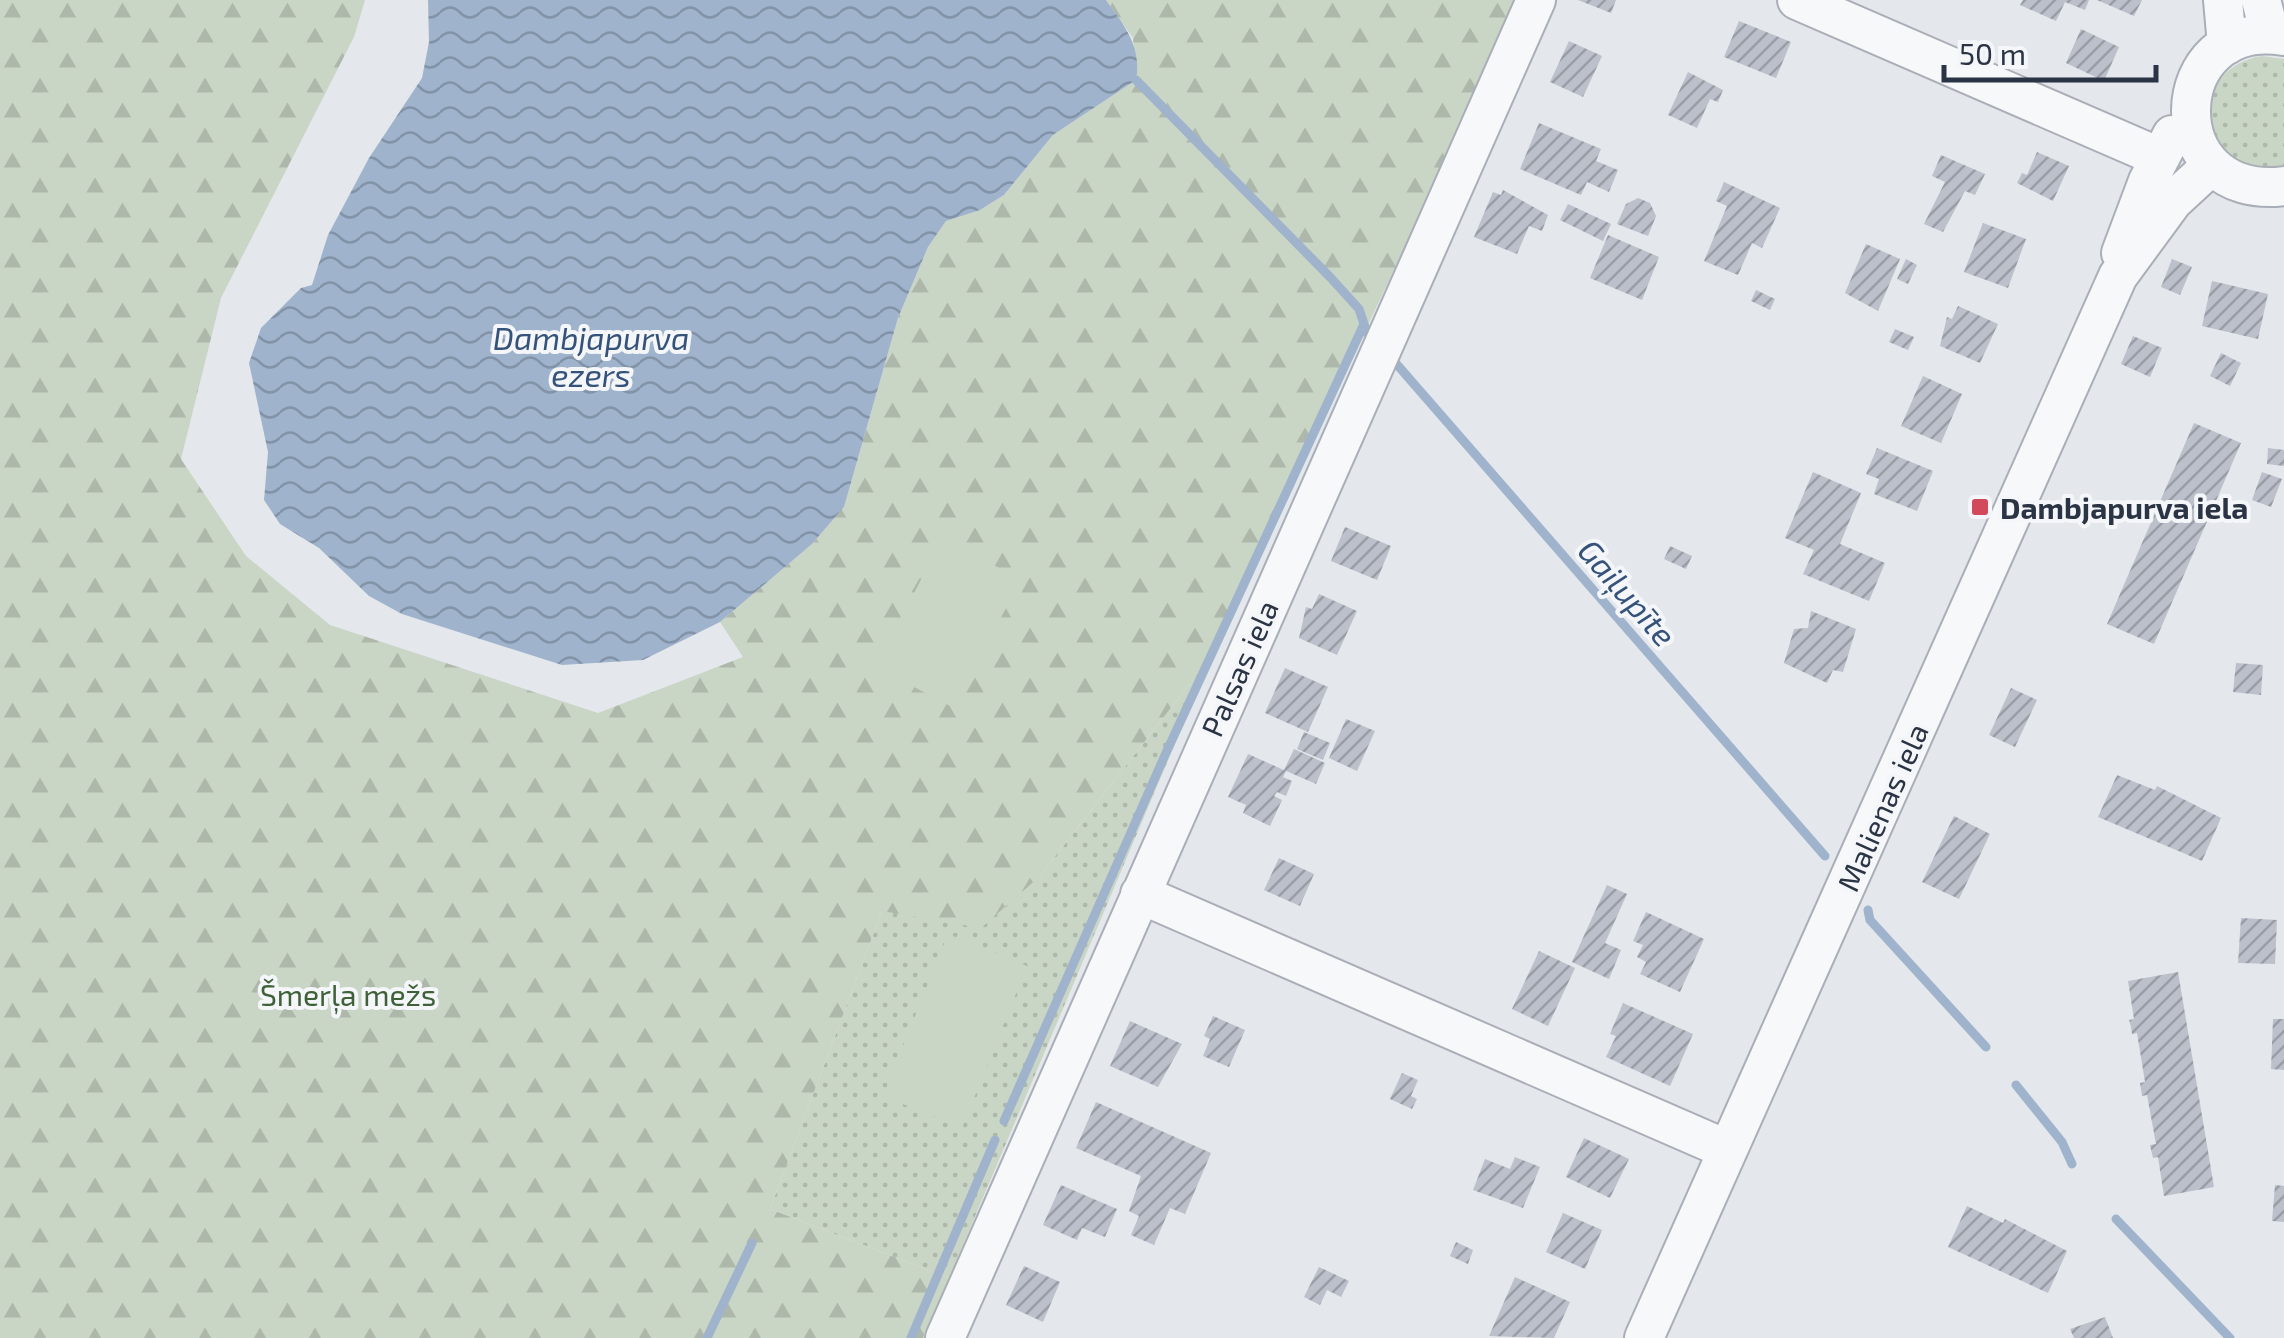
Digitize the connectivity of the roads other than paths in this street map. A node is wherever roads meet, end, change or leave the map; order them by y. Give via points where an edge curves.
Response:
1 (1536, 0) edge
2 (1797, 0) edge
3 (2223, 0) edge
4 (2272, 23) edge
5 (2227, 45) junction
6 (2189, 106) junction
7 (2159, 158) junction
8 (2211, 166) junction
9 (2284, 186) edge
10 (2118, 276) junction
11 (1140, 894) junction
12 (1728, 1150) junction
13 (945, 1338) edge
14 (1644, 1338) edge

1 - 11 street, Palsas iela
2 - 7 street
3 - 5 street
4 - 5 street
5 - 6 street, Malienas iela via 2200,70
6 - 7 street, Malienas iela
6 - 8 street via 2198,148
7 - 10 street, Malienas iela via 2122,244
8 - 9 street via 2253,187
8 - 10 street, Malienas iela via 2174,201
10 - 12 street, Malienas iela
11 - 12 street
11 - 13 street, Palsas iela
12 - 14 street, Malienas iela

